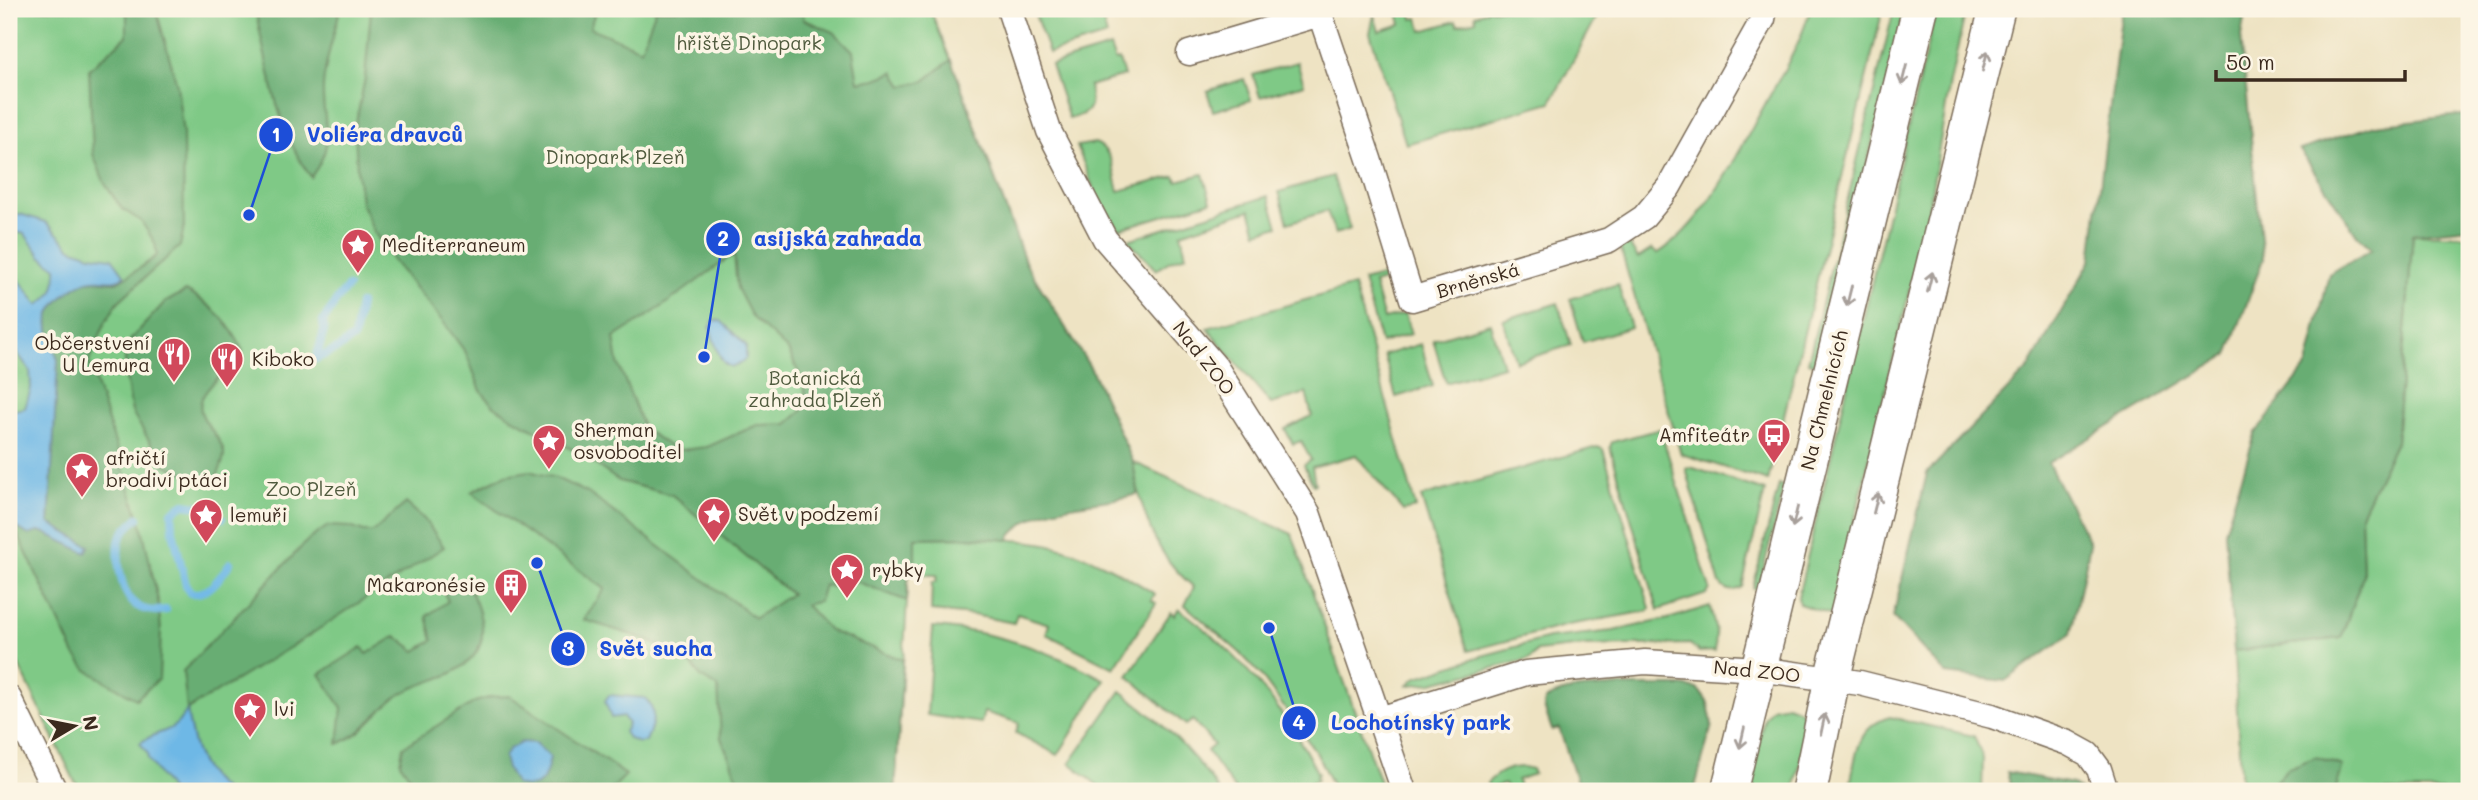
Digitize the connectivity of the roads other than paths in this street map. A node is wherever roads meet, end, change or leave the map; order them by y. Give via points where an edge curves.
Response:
1 (1009, 9) edge
2 (1765, 9) edge
3 (1920, 9) edge
4 (1997, 9) edge
5 (1189, 53) dead end
6 (1758, 669) junction
7 (1832, 679) junction
8 (9, 698) edge
9 (1380, 719) junction
10 (2101, 784) edge
11 (55, 791) edge
12 (1405, 791) edge
13 (1729, 791) edge
14 (1809, 791) edge

1 - 9 street, Nad ZOO via 1049,131 1105,239 1215,366 1308,513
2 - 5 street, Brněnská via 1669,187 1644,217 1609,240 1412,299 1320,14
3 -> 6 street, Na Chmelnicích
7 -> 4 street
6 - 7 street, Nad ZOO
6 - 9 street, Nad ZOO via 1645,662 1526,673
6 -> 13 street, Na Chmelnicích
7 - 10 street, Nad ZOO via 1992,716 2068,743 2088,754
14 -> 7 street
8 - 11 street
9 - 12 street, Nad ZOO

